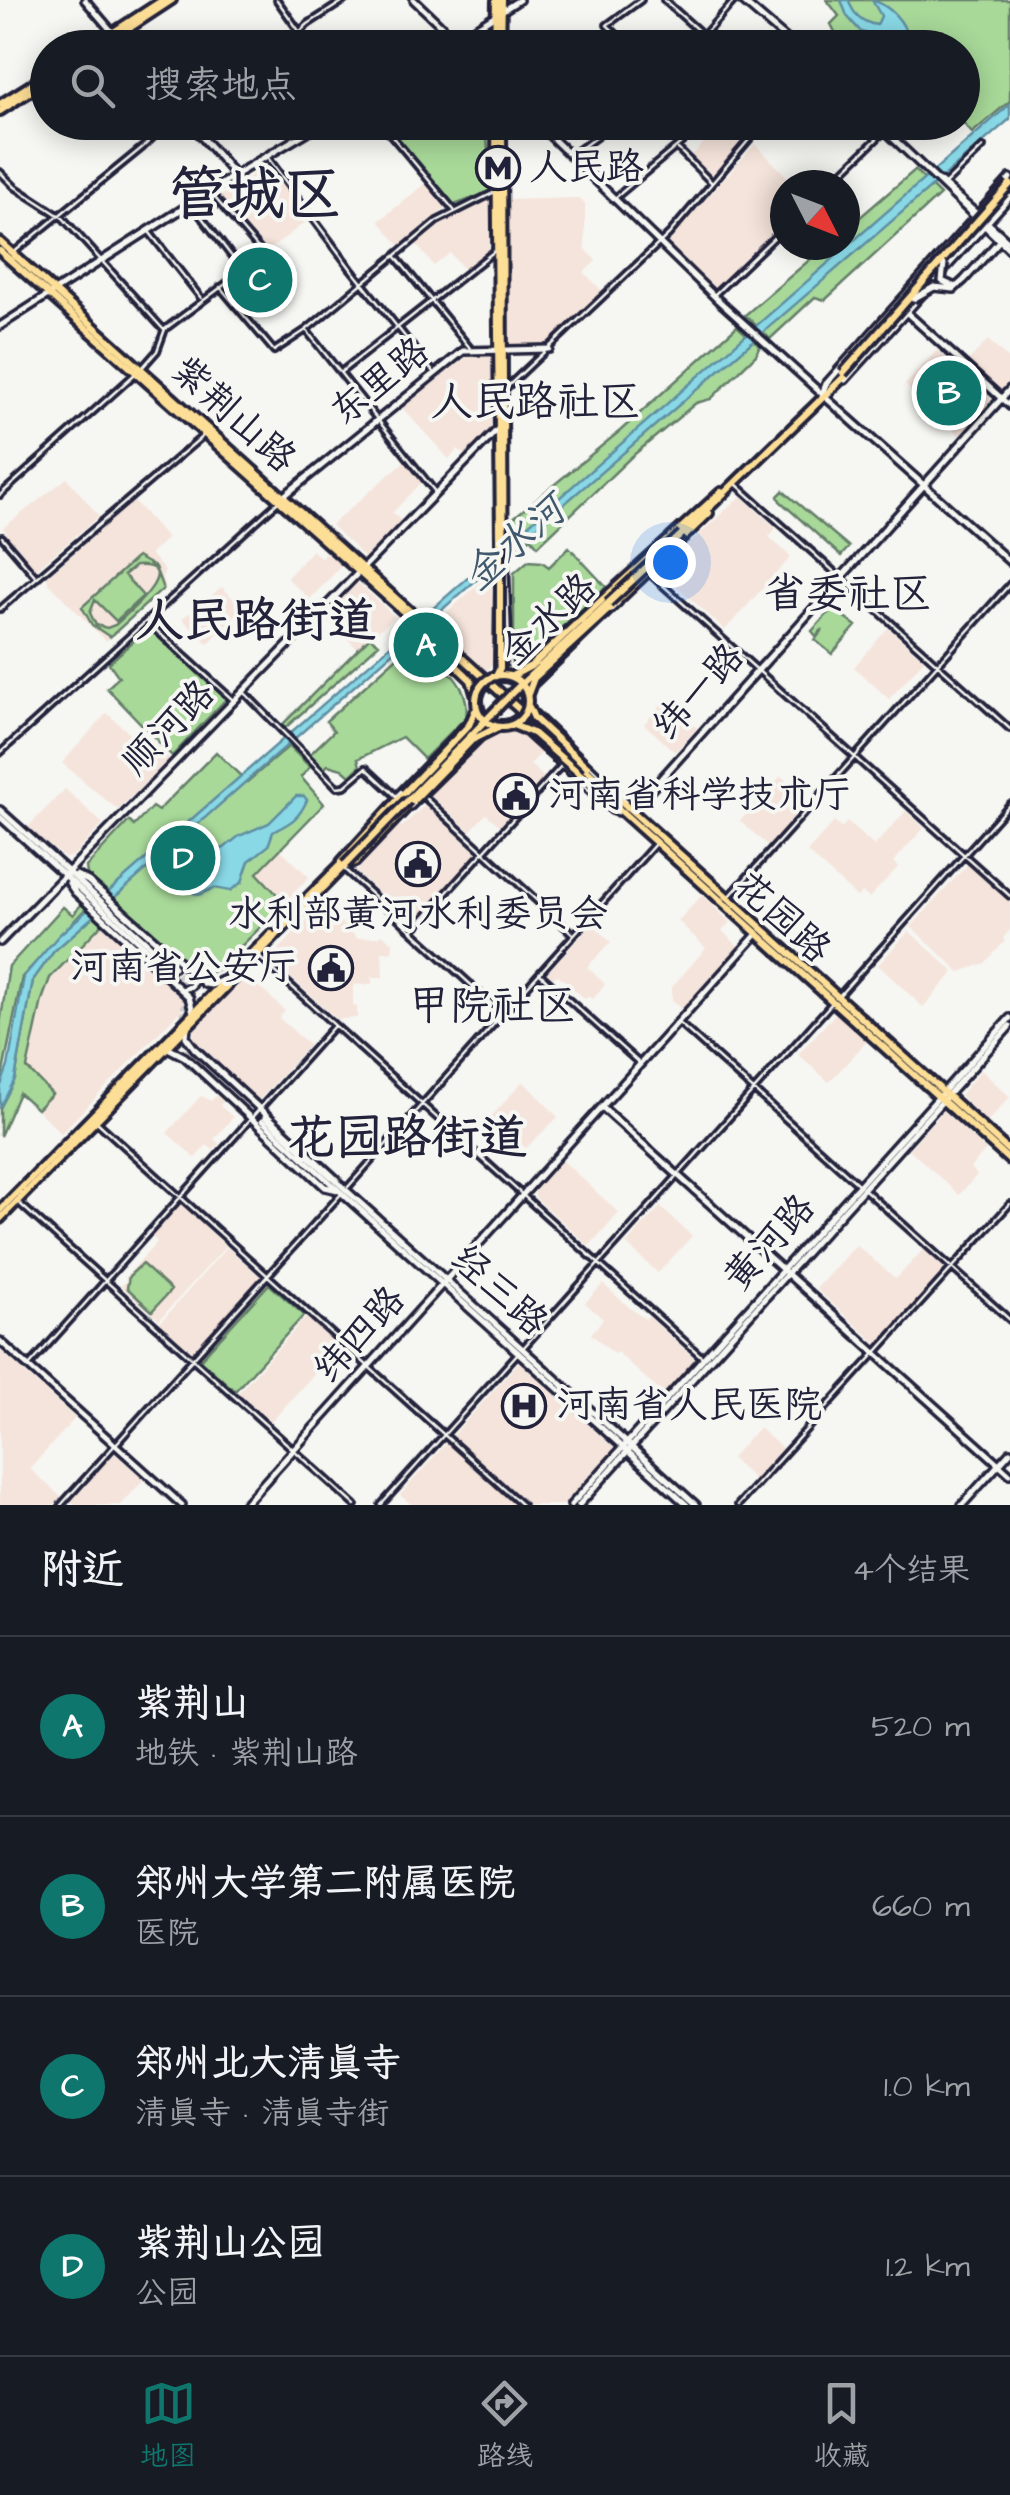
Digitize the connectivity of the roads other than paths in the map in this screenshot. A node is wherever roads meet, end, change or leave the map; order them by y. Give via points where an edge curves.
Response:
1 (85, 0) edge
2 (164, 0) edge
3 (172, 0) edge
4 (277, 0) edge
5 (345, 0) edge
6 (414, 0) edge
7 (499, 0) edge
8 (519, 0) edge
9 (642, 0) edge
10 (664, 0) edge
11 (741, 0) edge
12 (499, 13) junction
13 (111, 30) edge
14 (120, 30) edge
15 (121, 30) edge
16 (299, 30) edge
17 (303, 30) edge
18 (446, 30) edge
19 (472, 30) edge
20 (499, 30) edge
21 (612, 30) edge
22 (697, 30) edge
23 (708, 30) edge
24 (777, 30) edge
25 (30, 88) edge
26 (0, 107) edge
27 (151, 140) edge
28 (204, 140) edge
29 (295, 140) edge
30 (395, 140) edge
31 (498, 140) edge
32 (499, 140) edge
33 (554, 140) edge
34 (593, 140) edge
35 (686, 140) edge
36 (749, 140) edge
37 (877, 140) edge
38 (894, 140) edge
39 (896, 140) edge
40 (677, 148) junction
41 (984, 148) dead end
42 (570, 156) junction
43 (267, 157) junction
44 (845, 170) edge
45 (0, 172) edge
46 (928, 172) junction
47 (234, 175) junction
48 (712, 183) junction
49 (942, 185) junction
50 (1010, 189) edge
51 (210, 191) junction
52 (497, 192) junction
53 (614, 199) junction
54 (191, 203) junction
55 (454, 211) junction
56 (59, 214) junction
57 (976, 217) junction
58 (986, 225) junction
59 (1010, 230) edge
60 (148, 231) junction
61 (1001, 239) junction
62 (770, 241) edge
63 (0, 242) edge
64 (660, 243) junction
65 (1010, 246) edge
66 (497, 250) junction
67 (0, 252) edge
68 (12, 253) junction
69 (395, 255) junction
70 (103, 262) junction
71 (944, 264) junction
72 (283, 276) dead end
73 (964, 280) junction
74 (362, 283) junction
75 (220, 287) junction
76 (52, 293) junction
77 (714, 295) junction
78 (202, 299) junction
79 (914, 299) junction
80 (430, 300) junction
81 (907, 313) junction
82 (0, 326) edge
83 (397, 327) junction
84 (164, 330) junction
85 (306, 330) junction
86 (501, 349) junction
87 (549, 349) junction
88 (470, 350) junction
89 (139, 371) junction
90 (434, 372) junction
91 (340, 373) junction
92 (844, 374) junction
93 (1010, 389) edge
94 (504, 390) junction
95 (824, 396) junction
96 (1001, 398) junction
97 (1010, 406) edge
98 (378, 419) junction
99 (501, 426) junction
100 (207, 433) junction
101 (736, 484) junction
102 (923, 485) junction
103 (436, 492) junction
104 (722, 494) junction
105 (0, 496) edge
106 (280, 500) junction
107 (2, 537) dead end
108 (502, 538) junction
109 (1010, 562) edge
110 (360, 570) junction
111 (648, 572) junction
112 (840, 577) junction
113 (37, 578) junction
114 (1010, 584) edge
115 (612, 590) junction
116 (623, 596) junction
117 (0, 609) edge
118 (146, 621) junction
119 (426, 630) junction
120 (938, 664) junction
121 (757, 669) junction
122 (509, 677) junction
123 (492, 680) junction
124 (243, 691) junction
125 (526, 698) junction
126 (234, 700) junction
127 (478, 703) junction
128 (520, 714) junction
129 (497, 724) junction
130 (510, 724) junction
131 (1010, 728) edge
132 (0, 753) edge
133 (855, 757) junction
134 (562, 765) junction
135 (400, 795) junction
136 (424, 797) junction
137 (1010, 804) edge
138 (402, 813) junction
139 (630, 813) junction
140 (0, 814) edge
141 (658, 842) junction
142 (484, 852) junction
143 (964, 855) junction
144 (343, 865) junction
145 (66, 874) junction
146 (1010, 896) edge
147 (728, 898) junction
148 (106, 909) junction
149 (412, 931) junction
150 (758, 933) junction
151 (574, 935) junction
152 (0, 942) edge
153 (257, 955) junction
154 (172, 968) tunnel mouth
155 (539, 974) junction
156 (194, 975) junction
157 (227, 977) junction
158 (179, 988) junction
159 (836, 999) junction
160 (193, 1012) junction
161 (503, 1014) junction
162 (1010, 1018) edge
163 (678, 1022) junction
164 (335, 1024) junction
165 (1010, 1026) edge
166 (187, 1027) junction
167 (166, 1049) junction
168 (640, 1064) junction
169 (754, 1090) junction
170 (943, 1096) junction
171 (423, 1104) junction
172 (602, 1107) junction
173 (260, 1108) junction
174 (250, 1118) junction
175 (93, 1119) junction
176 (263, 1119) tunnel mouth
177 (1010, 1152) edge
178 (1010, 1161) edge
179 (678, 1175) junction
180 (861, 1187) junction
181 (341, 1190) junction
182 (524, 1194) junction
183 (180, 1196) junction
184 (17, 1201) junction
185 (1010, 1204) edge
186 (0, 1210) edge
187 (0, 1219) edge
188 (599, 1263) junction
189 (952, 1268) junction
190 (785, 1271) junction
191 (268, 1276) junction
192 (105, 1280) junction
193 (444, 1282) junction
194 (1010, 1320) edge
195 (0, 1341) edge
196 (520, 1351) junction
197 (876, 1353) junction
198 (703, 1358) junction
199 (193, 1360) junction
200 (368, 1366) junction
201 (28, 1367) junction
202 (444, 1435) junction
203 (115, 1445) junction
204 (627, 1447) junction
205 (294, 1450) junction
206 (1010, 1452) edge
207 (1000, 1464) junction
208 (1010, 1474) edge
209 (61, 1505) edge
210 (182, 1505) edge
211 (244, 1505) edge
212 (355, 1505) edge
213 (381, 1505) edge
214 (522, 1505) edge
215 (571, 1505) edge
216 (579, 1505) edge
217 (687, 1505) edge
218 (696, 1505) edge
219 (738, 1505) edge
220 (962, 1505) edge

1 - 13 street
2 - 14 main road
3 - 15 main road
4 - 16 street
5 - 17 street
6 - 18 street
7 - 12 main road
8 - 12 street
9 - 21 street via 607,25
10 - 22 street
11 - 23 street
11 - 24 street
12 - 19 street
12 - 20 main road
25 - 26 main road
27 - 56 street
28 - 47 street
29 - 43 street
30 - 55 street
31 - 52 main road
32 - 86 main road
33 - 42 street
34 - 42 street
35 - 40 street
36 - 48 street
37 - 44 street
38 - 46 street
39 - 46 street
40 - 48 street
40 - 53 street
41 - 49 street
42 - 53 street
43 - 47 street
43 - 74 street
45 - 56 street
46 - 49 street
47 - 51 street
48 - 64 street
49 - 57 street
50 - 57 street
50 - 58 street
50 - 71 main road, 金水路, bridge
50 - 92 main road, 金水路, bridge
51 - 54 street
51 - 72 street
52 - 55 street
52 - 66 main road
53 - 64 street
54 - 60 street
54 - 75 street via 244,269
55 - 69 street
56 - 68 street
56 - 70 street
57 - 58 street
57 - 95 street via 826,384
58 - 61 street
58 - 81 street
59 - 61 street
60 - 70 street
60 - 78 street
61 - 65 street
61 - 73 street
62 - 77 street
63 - 68 main road, 紫荆山路
64 - 77 street
64 - 87 street
66 - 80 street
66 - 86 main road
67 - 76 main road, 紫荆山路
68 - 76 main road, 紫荆山路
69 - 74 street
69 - 80 street
70 - 76 street
70 - 84 street
71 - 73 street, bridge via 944,284
71 - 79 main road, 金水路, bridge
73 - 79 street, bridge
74 - 83 street
74 - 85 street
75 - 78 street
75 - 85 street via 274,351
76 - 82 street
76 - 89 main road, 紫荆山路
77 - 95 street
78 - 84 street
79 - 92 main road, 金水路, bridge
80 - 83 street
80 - 88 street
81 - 95 street
81 - 96 street
83 - 90 street
83 - 91 street
84 - 89 street
85 - 91 street
86 - 87 street, 东里路
86 - 88 street, 东里路
86 - 94 main road
86 - 99 main road
87 - 94 street
88 - 90 street, 东里路
89 - 100 main road, 紫荆山路
89 - 105 street
90 - 98 street, 东里路
91 - 98 street
92 - 95 main road, 金水路
93 - 96 street, 纬一路
94 - 99 main road
95 - 101 main road, 金水路
95 - 102 street
95 - 104 main road, 金水路
96 - 97 street
96 - 102 street, 纬一路
98 - 103 street
98 - 106 street, 东里路
99 - 103 street, 顺河路
99 - 108 main road
100 - 106 main road, 紫荆山路
100 - 113 street
101 - 104 main road, 金水路
101 - 112 street
102 - 109 street
102 - 112 street, 纬一路
103 - 110 street, 顺河路
104 - 111 main road
104 - 115 main road
104 - 144 main road, 金水路, bridge via 500,699
106 - 110 main road, 紫荆山路
106 - 118 street, 东里路
107 - 113 street
108 - 122 main road, bridge
108 - 123 main road, bridge via 500,668
110 - 119 main road, 紫荆山路
110 - 124 street, 顺河路
111 - 116 main road
111 - 121 street
112 - 120 street
112 - 121 street, 纬一路
113 - 117 street
114 - 120 street
115 - 122 street
115 - 122 main road, bridge via 531,666
116 - 125 street
116 - 125 main road, bridge via 534,678
118 - 126 street
118 - 132 street, 东里路
119 - 123 main road
119 - 123 main road
119 - 127 main road via 471,680
120 - 131 street
120 - 133 street
121 - 133 street
121 - 139 street, 纬一路
122 - 123 main road, bridge
122 - 125 main road, 花园路, bridge via 521,682
123 - 127 main road, bridge via 480,686
123 - 128 main road
124 - 126 street, 顺河路
124 - 135 street via 337,787 366,768
125 - 128 street
125 - 130 main road, bridge via 523,716
125 - 139 street via 623,795
125 - 139 main road, 花园路, bridge via 534,718
126 - 145 street, 顺河路
127 - 129 main road, bridge via 484,721
127 - 135 main road, bridge via 469,725
128 - 130 street
128 - 139 main road
129 - 130 main road, bridge
129 - 136 street
129 - 138 main road, bridge via 472,740
130 - 134 street
130 - 139 main road, 花园路, bridge via 534,733
133 - 143 street
133 - 147 street
134 - 139 street via 612,811
134 - 142 street
135 - 144 main road via 346,853
136 - 138 street
136 - 142 street
137 - 143 street
138 - 144 main road via 355,862
139 - 141 main road, 花园路
139 - 147 main road, 花园路
140 - 145 street
141 - 150 main road, 花园路
141 - 151 street
142 - 149 street
142 - 151 street
143 - 146 street
143 - 159 street
144 - 149 street
144 - 153 main road, 金水路
144 - 157 main road, 金水路
145 - 148 street
145 - 152 street, 顺河路
147 - 159 main road, 花园路
148 - 154 street
148 - 156 street
148 - 158 street
149 - 161 street
150 - 159 main road, 花园路
150 - 163 street, 纬四路
151 - 155 street
153 - 164 street
153 - 166 main road, 金水路
155 - 161 street
155 - 168 street
156 - 157 street via 208,985
156 - 158 street via 190,988
157 - 160 main road, 金水路
158 - 160 street
159 - 169 street
159 - 170 main road, 花园路
160 - 175 main road, 金水路
161 - 171 street
162 - 170 street, 黄河路
163 - 168 street, 纬四路
163 - 169 street
164 - 171 street
164 - 173 street
165 - 170 street, 黄河路
166 - 167 main road, 金水路
166 - 173 street via 194,1049
167 - 174 street via 178,1051
167 - 175 main road, 金水路
168 - 172 street, 纬四路
169 - 179 street
169 - 180 street
170 - 177 main road, 花园路
170 - 178 main road, 花园路
170 - 180 street, 黄河路
171 - 181 street
171 - 182 street
172 - 179 street
172 - 182 street, 纬四路
173 - 174 street
173 - 181 street via 334,1174
174 - 181 street via 325,1187
174 - 183 street
175 - 183 street
175 - 184 main road, 金水路
175 - 186 main road, 金水路
176 - 181 street, 经三路
179 - 188 street
179 - 190 street
180 - 189 street
180 - 190 street, 黄河路
181 - 191 street
181 - 193 street, 经三路
182 - 188 street
182 - 193 street, 纬四路
183 - 191 street
183 - 192 street
184 - 187 main road, 金水路
184 - 192 street
185 - 189 street
188 - 196 street
188 - 198 street
189 - 194 street
189 - 197 street
190 - 197 street
190 - 198 street, 黄河路
190 - 204 street, 黄河路
191 - 199 street
191 - 200 street
192 - 199 street
192 - 201 street
193 - 196 street, 经三路
193 - 200 street, 纬四路
195 - 201 street
196 - 202 street
196 - 204 street, 经三路
197 - 207 street
197 - 219 street
198 - 204 street, 黄河路
199 - 203 street
199 - 205 street
200 - 202 street
200 - 205 street, 纬四路
201 - 203 street
202 - 213 street
202 - 214 street
203 - 209 street
203 - 210 street
204 - 215 street, 黄河路
204 - 216 street, 黄河路
204 - 217 street, 经三路
204 - 218 street, 经三路
205 - 211 street, 纬四路
205 - 212 street
206 - 207 street
207 - 208 street
207 - 220 street

